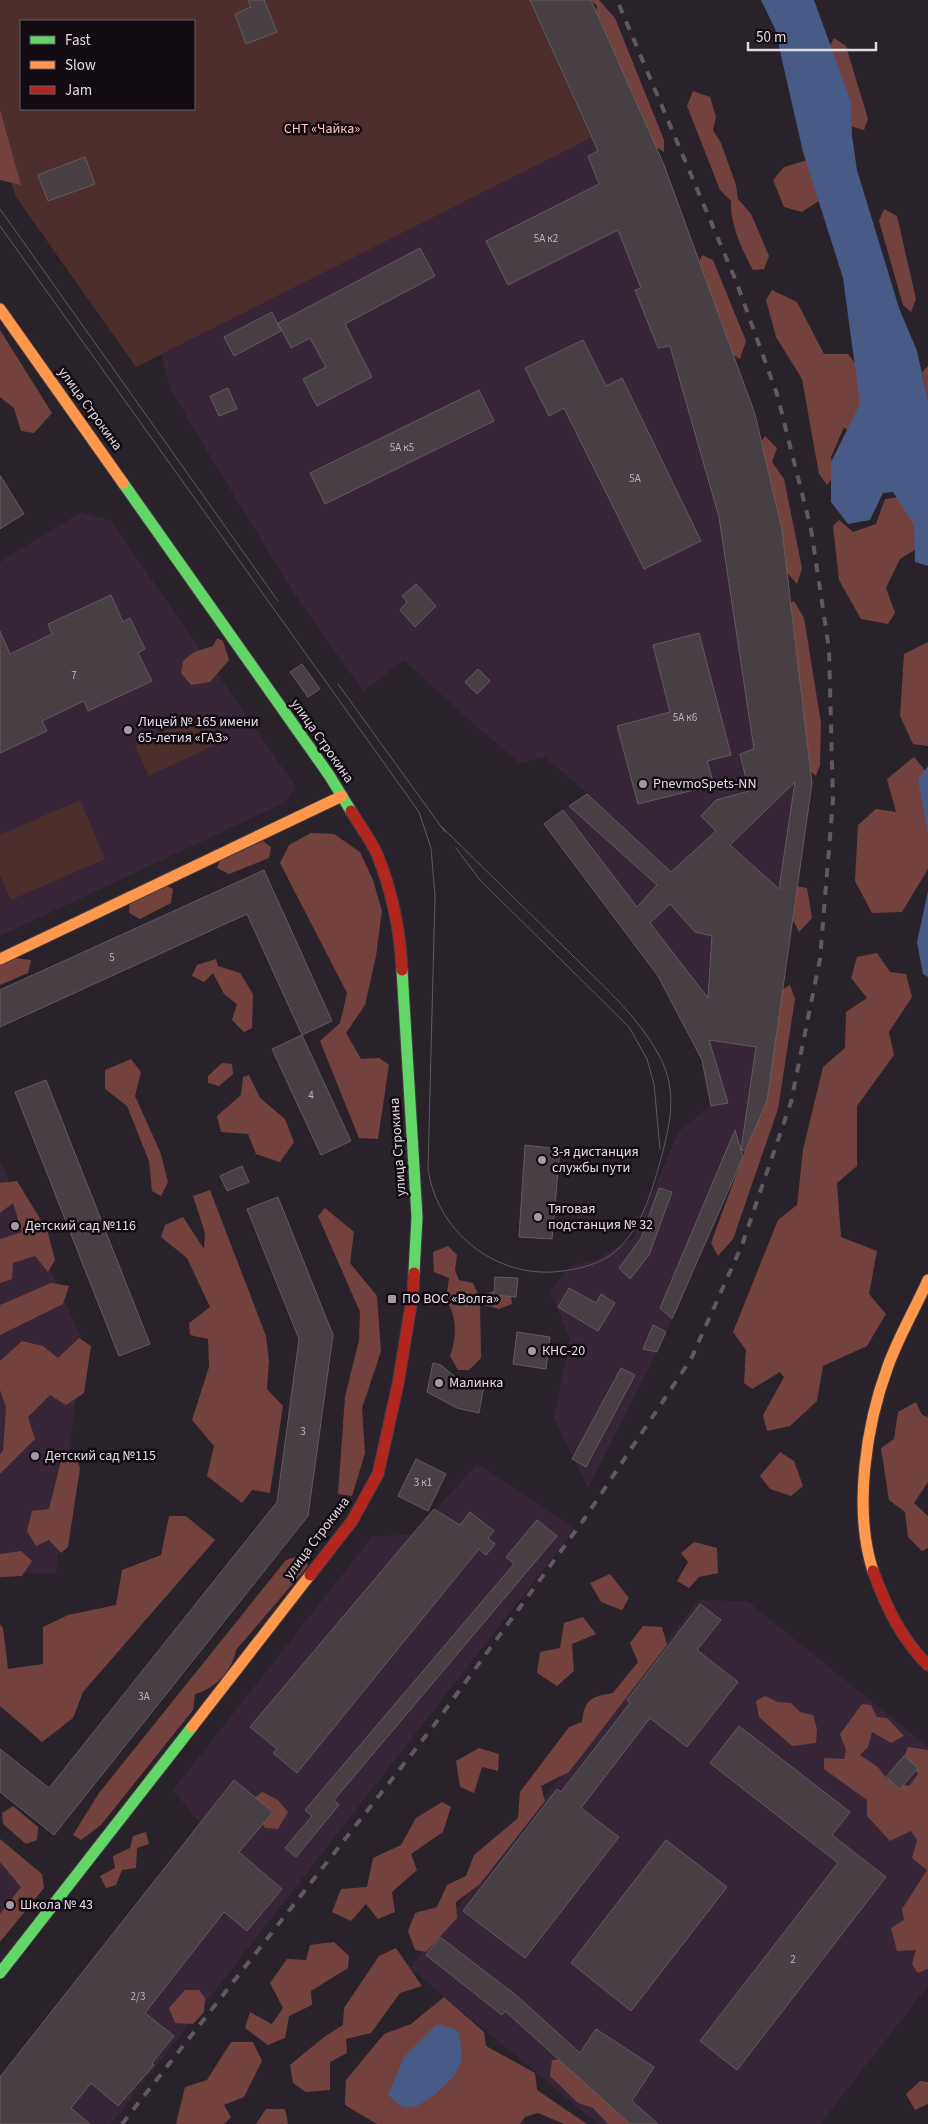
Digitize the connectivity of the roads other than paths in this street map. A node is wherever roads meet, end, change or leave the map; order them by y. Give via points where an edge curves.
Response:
1 (0, 309) edge
2 (342, 796) junction
3 (0, 958) edge
4 (928, 1280) edge
5 (928, 1665) edge
6 (0, 1973) edge

1 - 2 street, улица Строкина
2 - 3 street
2 - 6 street, улица Строкина via 376,852 395,909 400,937 417,1217 412,1299 382,1458 369,1493 352,1521
4 - 5 street via 884,1377 868,1446 864,1494 865,1541 873,1572 910,1646

